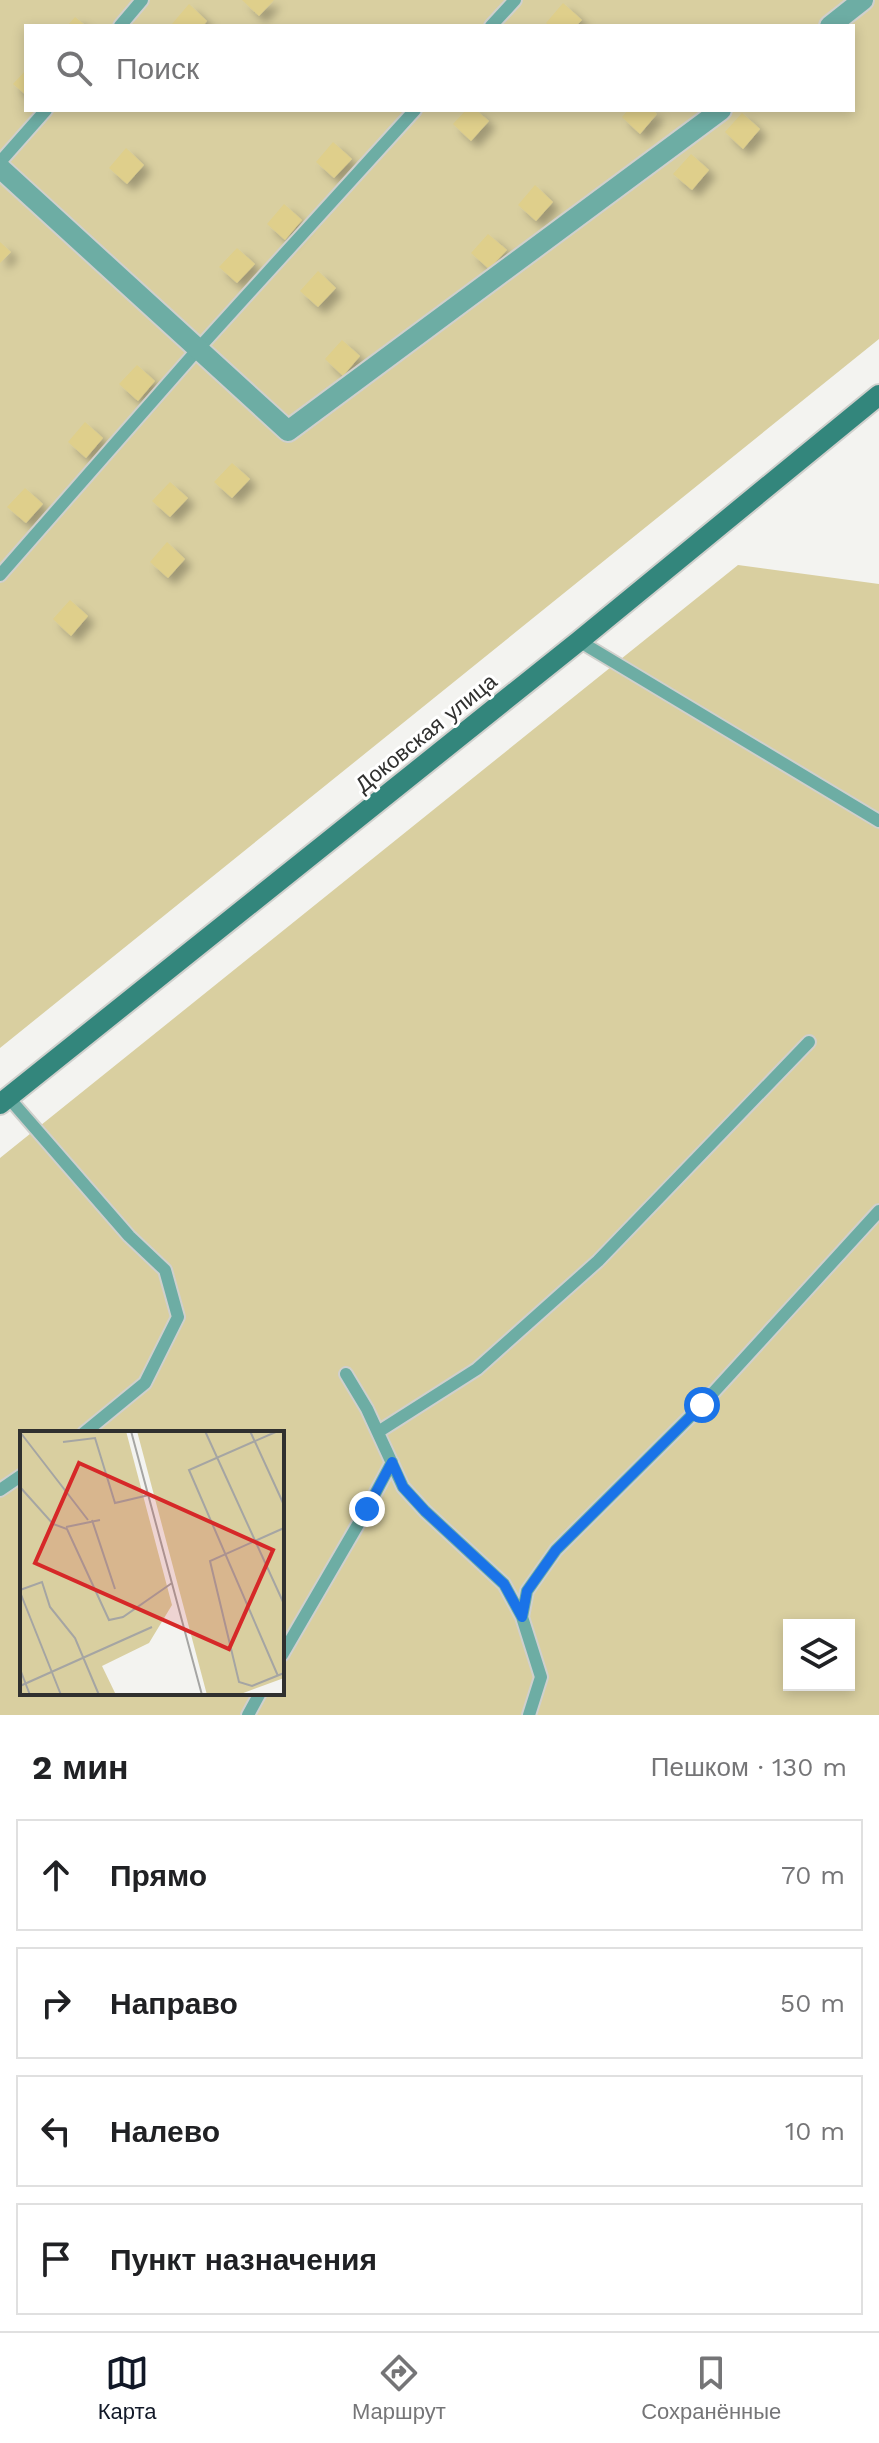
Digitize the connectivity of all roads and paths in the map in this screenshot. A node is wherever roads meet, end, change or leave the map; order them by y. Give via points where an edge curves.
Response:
1 (142, 0) edge
2 (515, 0) edge
3 (863, 0) edge
4 (122, 24) edge
5 (493, 24) edge
6 (833, 24) edge
7 (44, 112) edge
8 (413, 112) edge
9 (718, 112) edge
10 (0, 165) edge
11 (199, 348) junction
12 (879, 395) edge
13 (0, 575) edge
14 (579, 641) junction
15 (879, 821) edge
16 (809, 1042) dead end
17 (4, 1100) edge
18 (879, 1211) edge
19 (346, 1374) dead end
20 (86, 1431) edge
21 (378, 1432) junction
22 (392, 1462) junction
23 (20, 1476) edge
24 (0, 1490) edge
25 (522, 1617) junction
26 (284, 1652) edge
27 (259, 1695) edge
28 (248, 1715) edge
29 (529, 1715) edge

1 - 4 lane
2 - 5 lane
3 - 6 street
7 - 10 lane
8 - 11 lane
9 - 11 street via 288,431
10 - 11 street
11 - 13 lane
12 - 14 street, Доковская улица
14 - 15 lane
14 - 17 street, Доковская улица
16 - 21 lane via 598,1261 477,1369
17 - 20 lane via 165,1270 178,1317 145,1383
18 - 25 lane via 702,1405 556,1550 527,1591
19 - 21 lane
21 - 22 lane
22 - 25 lane via 403,1487 504,1584
22 - 26 lane
23 - 24 lane
25 - 29 lane via 541,1677
27 - 28 lane

